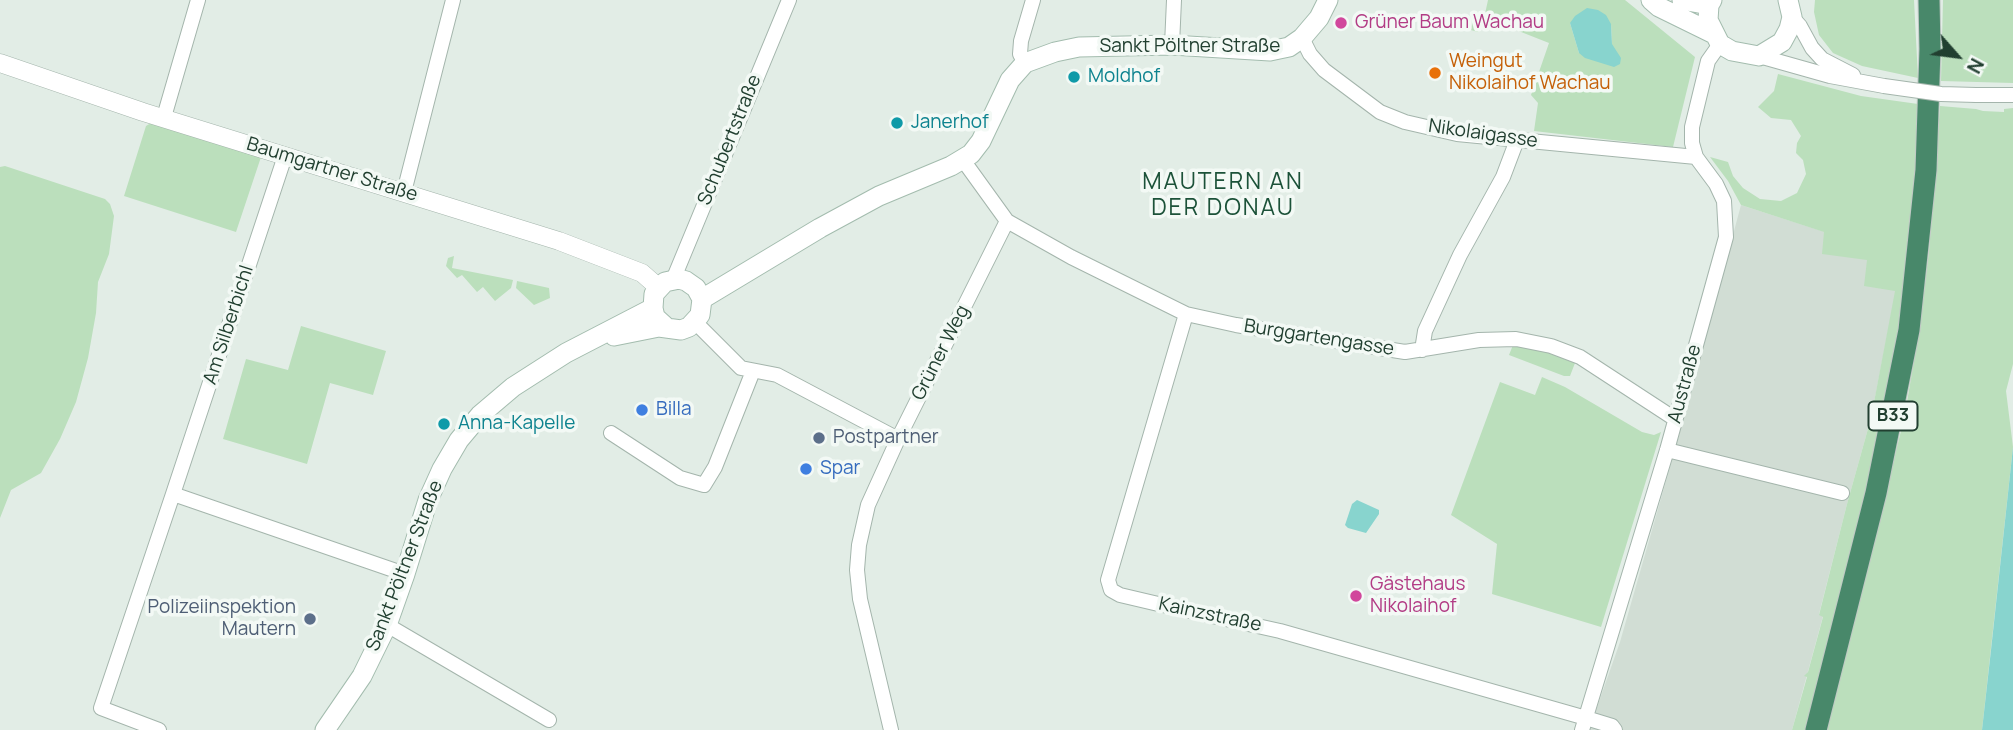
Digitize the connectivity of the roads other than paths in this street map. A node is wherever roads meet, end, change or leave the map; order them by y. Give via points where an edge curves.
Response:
1 (198, 0) edge
2 (453, 0) edge
3 (789, 0) edge
4 (1033, 0) edge
5 (1174, 0) edge
6 (1328, 0) edge
7 (1651, 0) edge
8 (1682, 0) edge
9 (1929, 0) edge
10 (1711, 3) edge
11 (1792, 6) edge
12 (1302, 38) junction
13 (1716, 38) junction
14 (1172, 45) junction
15 (1759, 56) junction
16 (0, 63) edge
17 (1025, 63) junction
18 (1879, 85) junction
19 (2013, 95) edge
20 (164, 117) junction
21 (1517, 140) junction
22 (285, 156) junction
23 (1696, 157) junction
24 (963, 160) junction
25 (404, 192) junction
26 (1007, 221) junction
27 (666, 284) junction
28 (702, 299) junction
29 (653, 308) junction
30 (1186, 314) junction
31 (695, 322) junction
32 (666, 327) junction
33 (596, 340) junction
34 (1422, 350) junction
35 (753, 371) junction
36 (1675, 419) junction
37 (611, 433) dead end
38 (898, 439) junction
39 (1667, 450) junction
40 (1842, 493) dead end
41 (173, 494) junction
42 (405, 575) junction
43 (387, 625) junction
44 (549, 720) dead end
45 (1584, 724) edge
46 (159, 730) edge
47 (325, 730) edge
48 (891, 730) edge
49 (1615, 730) edge
50 (1816, 730) edge

1 - 20 street
2 - 25 street
3 - 27 street, Schubertstraße
4 - 17 street via 1021,41
5 - 14 street
6 - 12 main road, Sankt Pöltner Straße
7 - 13 main road
8 - 10 main road
9 - 50 highway, B33 via 1926,170 1909,330 1876,493
10 - 13 main road via 1708,20
11 - 15 main road via 1782,42
11 - 18 street via 1822,59
12 - 14 main road, Sankt Pöltner Straße via 1270,51
12 - 21 street, Nikolaigasse via 1324,70 1380,112 1457,134
13 - 15 main road via 1746,55
13 - 23 street via 1692,127
14 - 17 main road, Sankt Pöltner Straße via 1079,47
15 - 18 street
16 - 20 street, Baumgartner Straße
17 - 24 main road via 1010,80 981,141
18 - 19 street, bridge via 1930,93
20 - 22 street, Baumgartner Straße
21 - 23 street, Nikolaigasse
21 - 34 street via 1425,331
22 - 25 street, Baumgartner Straße
22 - 41 street, Am Silberbichl
23 - 36 street, Austraße via 1724,201 1726,237
24 - 26 street
24 - 28 main road via 879,196
25 - 27 street, Baumgartner Straße via 559,241
26 - 30 street, Burggartengasse
26 - 38 street, Grüner Weg
27 - 28 main road via 686,281
27 - 29 main road via 654,293
28 - 31 main road
29 - 32 main road
29 - 33 main road, Sankt Pöltner Straße
30 - 34 street, Burggartengasse via 1369,347
30 - 45 street, Kainzstraße via 1108,580 1111,590 1280,631
31 - 32 main road, Sankt Pöltner Straße via 681,330
31 - 35 street via 741,368
32 - 33 main road, Sankt Pöltner Straße
33 - 42 main road, Sankt Pöltner Straße via 513,387 492,402 466,432 428,500
34 - 36 street, Burggartengasse via 1479,340 1516,339 1551,346 1580,357
35 - 37 street via 704,485 680,478
35 - 38 street via 777,375
36 - 39 street, Austraße
38 - 48 street, Grüner Weg via 868,505 857,570
39 - 40 street
39 - 45 street, Austraße
41 - 42 street
41 - 46 street, Am Silberbichl via 101,708
42 - 43 main road, Sankt Pöltner Straße
43 - 44 street
43 - 47 main road, Sankt Pöltner Straße via 362,676
45 - 49 street

